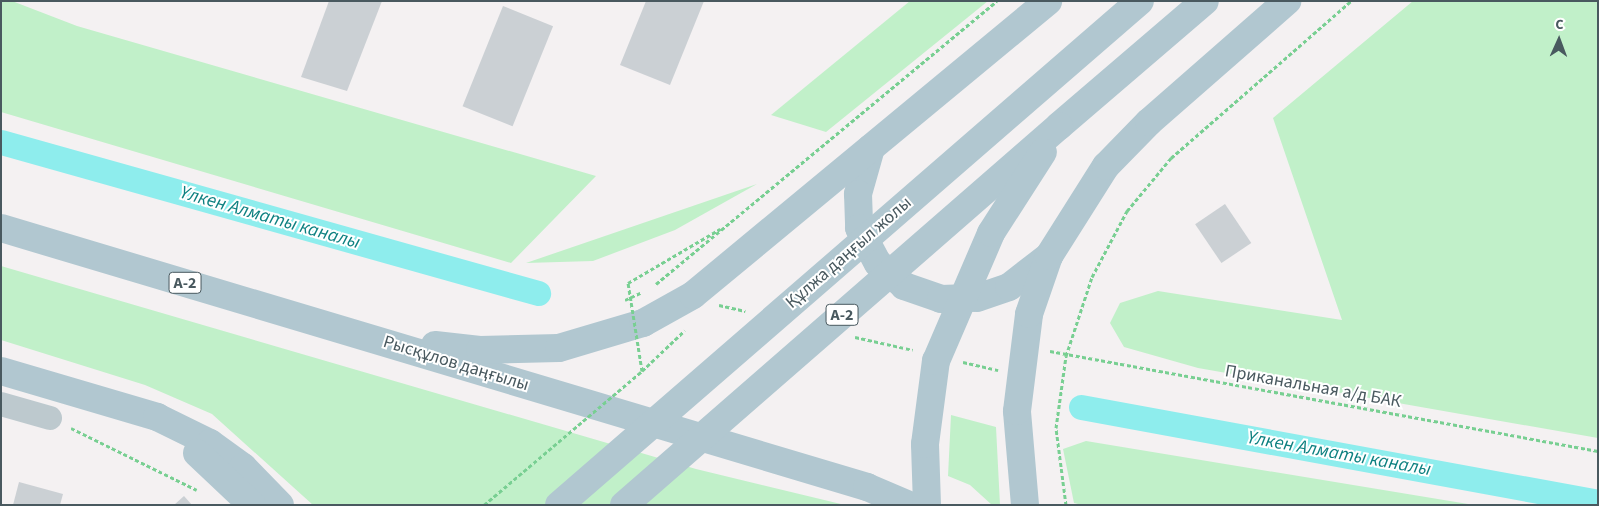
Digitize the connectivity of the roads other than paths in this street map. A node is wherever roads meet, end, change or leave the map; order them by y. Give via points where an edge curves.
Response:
1 (1048, 1) edge
2 (1140, 1) edge
3 (1205, 1) edge
4 (1287, 1) edge
5 (1059, 126) junction
6 (871, 148) junction
7 (1, 228) edge
8 (1049, 256) junction
9 (369, 338) junction
10 (1, 371) edge
11 (1, 404) edge
12 (50, 418) road end
13 (156, 418) junction
14 (252, 505) edge
15 (280, 505) edge
16 (559, 505) edge
17 (624, 505) edge
18 (909, 505) edge
19 (927, 505) edge
20 (1025, 505) edge

1 - 6 main road
2 - 16 main road, Құлжа даңғыл жолы, bridge
3 - 5 main road
4 - 8 main road via 1149,122 1106,166
5 - 17 main road, A-2, bridge
5 - 19 main road, bridge via 991,233 936,361 925,444
6 - 8 main road via 858,194 859,228 878,263 904,286 940,299 977,298 1009,286
6 - 9 main road via 693,295 644,323 559,348 480,350
7 - 9 main road, Рысқұлов даңғылы / A-2
8 - 20 main road via 1029,314 1017,411
9 - 18 main road, Рысқұлов даңғылы via 867,487
10 - 13 main road
11 - 12 street
13 - 14 main road
13 - 15 main road via 210,443 243,467

